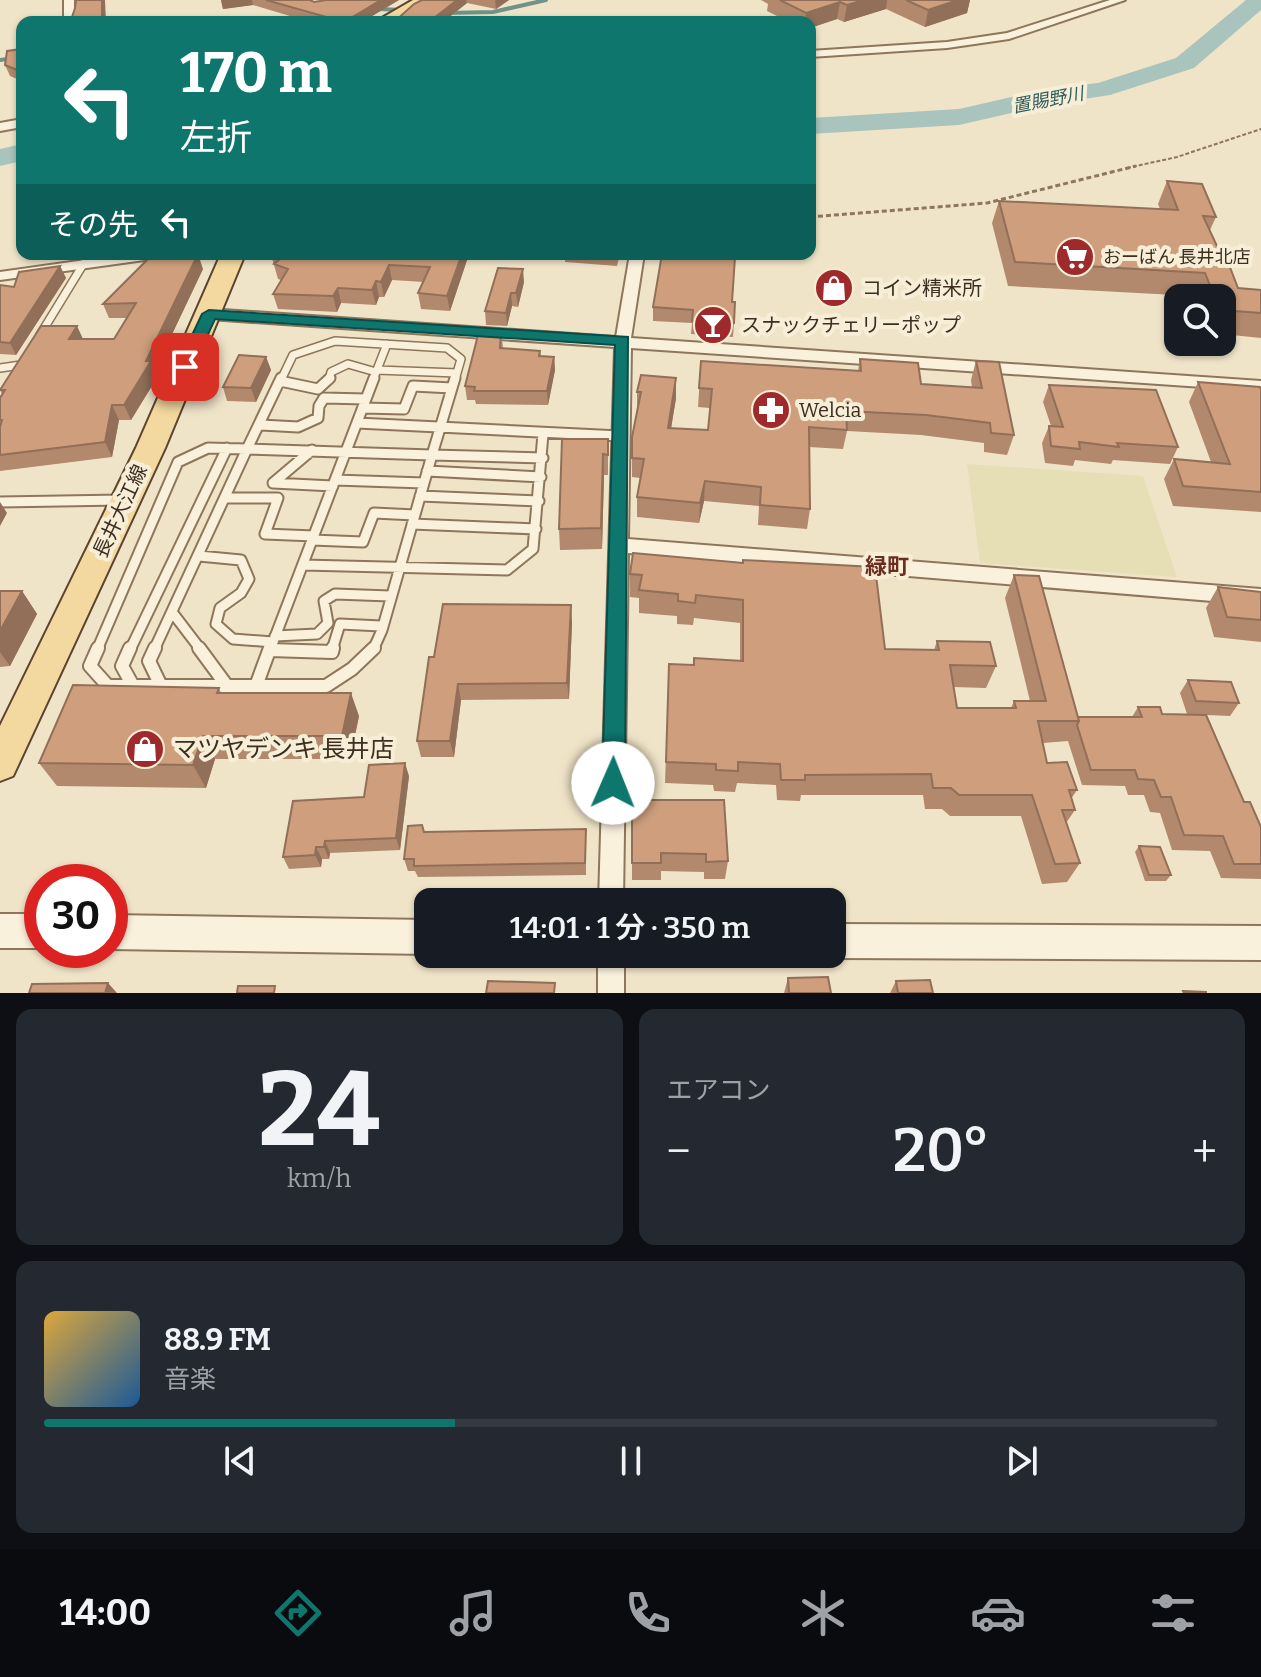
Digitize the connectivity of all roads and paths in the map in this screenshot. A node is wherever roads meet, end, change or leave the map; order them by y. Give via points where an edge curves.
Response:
1 (1120, 0) edge
2 (816, 54) edge
3 (1261, 129) edge
4 (816, 217) edge
5 (109, 260) edge
6 (231, 260) edge
7 (636, 260) edge
8 (84, 263) junction
9 (0, 276) edge
10 (209, 314) junction
11 (37, 340) edge
12 (623, 341) junction
13 (387, 344) junction
14 (29, 352) edge
15 (21, 365) junction
16 (0, 368) edge
17 (377, 371) junction
18 (457, 373) junction
19 (14, 376) edge
20 (280, 381) junction
21 (1261, 386) edge
22 (452, 388) junction
23 (364, 403) junction
24 (357, 423) junction
25 (261, 425) junction
26 (441, 427) junction
27 (543, 434) junction
28 (620, 436) junction
29 (227, 448) junction
30 (250, 448) junction
31 (312, 450) junction
32 (346, 451) junction
33 (433, 454) junction
34 (543, 458) junction
35 (427, 471) junction
36 (541, 477) junction
37 (334, 483) junction
38 (424, 483) junction
39 (420, 496) junction
40 (227, 498) junction
41 (126, 500) junction
42 (539, 501) junction
43 (0, 502) edge
44 (413, 519) junction
45 (536, 529) junction
46 (313, 538) junction
47 (618, 545) junction
48 (199, 556) junction
49 (303, 565) junction
50 (398, 568) junction
51 (390, 596) junction
52 (1261, 597) edge
53 (172, 612) junction
54 (381, 626) junction
55 (273, 643) junction
56 (133, 686) junction
57 (227, 686) junction
58 (256, 686) junction
59 (161, 687) junction
60 (0, 764) edge
61 (611, 888) edge
62 (0, 931) edge
63 (24, 931) edge
64 (128, 932) edge
65 (414, 937) edge
66 (846, 941) edge
67 (1261, 943) edge
68 (611, 968) edge
69 (611, 993) edge

1 - 2 street via 1009,36
3 - 4 path via 1177,157 987,203
5 - 8 street
6 - 10 main road, 長井大江線
7 - 12 street
8 - 9 street
8 - 11 lane
10 - 12 street
10 - 41 main road, 長井大江線
12 - 21 street
12 - 28 street
13 - 17 lane
13 - 18 lane via 447,348 461,359
13 - 20 lane via 321,345 293,355
14 - 15 lane
15 - 16 lane
15 - 19 lane
17 - 18 lane
17 - 20 lane via 358,363 342,364 318,389
17 - 23 lane
18 - 22 lane
20 - 25 lane
22 - 23 lane via 413,386 404,409
22 - 26 lane
23 - 24 lane
23 - 25 lane via 324,398 318,418 298,427
24 - 26 lane
24 - 32 lane
25 - 30 lane
26 - 27 lane
26 - 33 lane
27 - 28 lane
27 - 34 lane
28 - 47 street
29 - 30 lane
29 - 56 lane via 122,666
29 - 56 lane via 208,448 178,462 90,666 108,686
30 - 31 lane
30 - 40 lane
31 - 32 lane
31 - 37 lane via 273,483
32 - 33 lane
32 - 37 lane
33 - 34 lane
33 - 35 lane
34 - 36 lane
35 - 36 lane
35 - 38 lane
36 - 42 lane
37 - 38 lane
37 - 46 lane
38 - 39 lane
39 - 42 lane
39 - 44 lane
40 - 46 lane via 278,498 265,534
40 - 48 lane
41 - 43 lane
41 - 60 main road, 長井大江線
42 - 45 lane
44 - 45 lane
44 - 46 lane via 374,513 363,542
44 - 50 lane
45 - 50 lane via 533,549 507,570
46 - 49 lane
47 - 52 street
47 - 61 street
48 - 53 lane
48 - 55 lane via 241,560 249,579 241,593 220,608 216,624 233,639
49 - 50 lane
49 - 55 lane
50 - 51 lane
51 - 54 lane
51 - 55 lane via 335,594 324,601 328,623 317,634
53 - 57 lane
53 - 59 lane via 149,661
54 - 55 lane via 340,624 332,652
54 - 58 lane via 373,652 328,686
55 - 58 lane
56 - 59 lane
57 - 58 lane
57 - 59 lane
62 - 63 street
64 - 65 street
66 - 67 street
68 - 69 street

